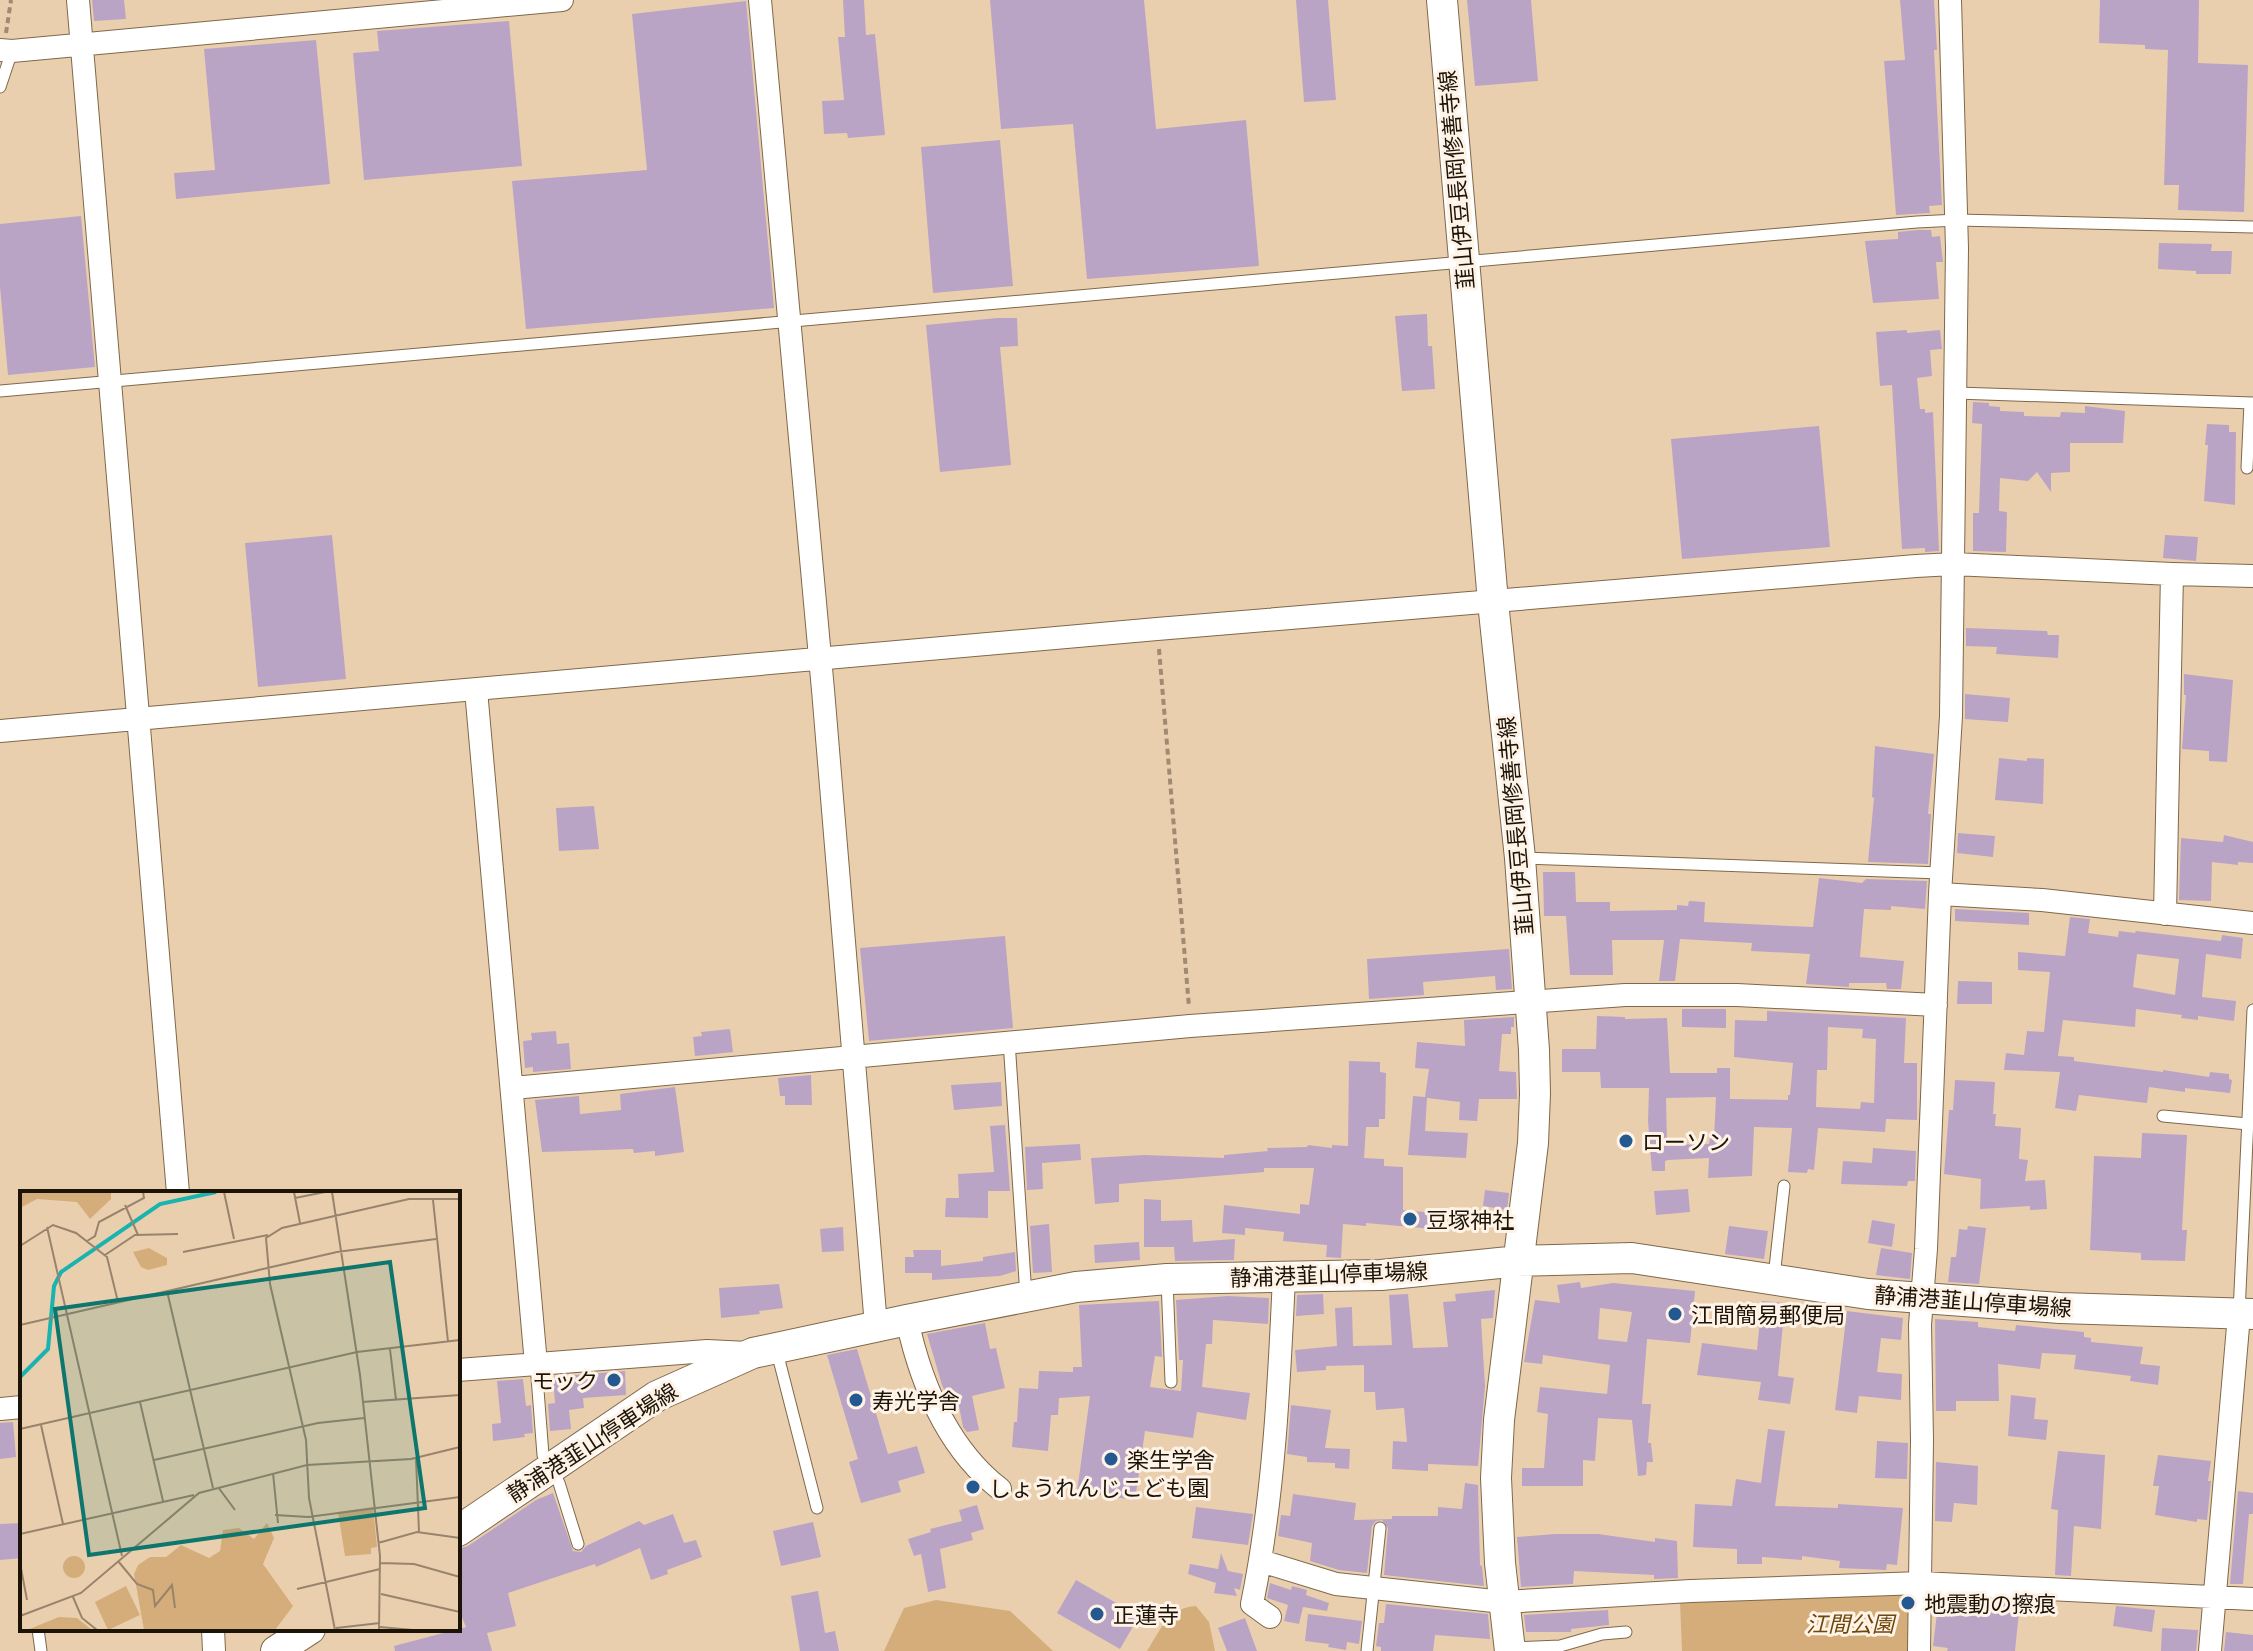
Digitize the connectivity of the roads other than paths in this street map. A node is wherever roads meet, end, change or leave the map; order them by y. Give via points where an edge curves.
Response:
1 (78, 0) edge
2 (562, 0) edge
3 (760, 0) edge
4 (1442, 0) edge
5 (1950, 0) edge
6 (421, 7) edge
7 (80, 45) junction
8 (6, 51) edge
9 (0, 87) edge
10 (1957, 220) junction
11 (2253, 227) edge
12 (1463, 260) junction
13 (789, 321) junction
14 (109, 382) junction
15 (0, 391) edge
16 (1956, 393) junction
17 (2251, 403) edge
18 (2247, 468) dead end
19 (1953, 564) junction
20 (2172, 574) junction
21 (2253, 576) edge
22 (1493, 602) junction
23 (818, 659) junction
24 (476, 690) junction
25 (137, 720) junction
26 (0, 731) edge
27 (1520, 858) junction
28 (1941, 884) junction
29 (2165, 914) junction
30 (2253, 923) edge
31 (1532, 1001) junction
32 (1936, 1005) junction
33 (2253, 1010) edge
34 (1009, 1041) junction
35 (853, 1057) junction
36 (513, 1088) junction
37 (2163, 1116) dead end
38 (2248, 1124) junction
39 (1784, 1186) dead end
40 (178, 1191) edge
41 (1519, 1261) junction
42 (1284, 1277) junction
43 (1167, 1279) junction
44 (1774, 1279) junction
45 (1026, 1297) junction
46 (1923, 1298) junction
47 (2246, 1314) edge
48 (907, 1320) junction
49 (876, 1326) junction
50 (765, 1350) junction
51 (536, 1364) junction
52 (460, 1370) edge
53 (1171, 1382) dead end
54 (20, 1407) edge
55 (0, 1409) edge
56 (549, 1469) junction
57 (1000, 1489) dead end
58 (817, 1508) dead end
59 (1380, 1528) dead end
60 (460, 1530) edge
61 (578, 1544) dead end
62 (1261, 1561) junction
63 (1921, 1583) junction
64 (1373, 1589) junction
65 (2215, 1597) junction
66 (2253, 1599) edge
67 (1503, 1602) junction
68 (1270, 1617) dead end
69 (38, 1631) edge
70 (213, 1631) edge
71 (307, 1631) edge
72 (1626, 1632) dead end
73 (1509, 1649) edge
74 (41, 1651) edge
75 (214, 1651) edge
76 (276, 1651) edge
77 (1367, 1651) edge
78 (1919, 1651) edge
79 (2210, 1651) edge

1 - 7 street
2 - 6 street
3 - 13 street
4 - 12 main road, 韮山伊豆長岡修善寺線
5 - 10 street
6 - 7 street
7 - 8 street
7 - 14 street
8 - 9 lane
10 - 11 lane
10 - 12 lane
10 - 16 street
12 - 13 lane
12 - 22 main road, 韮山伊豆長岡修善寺線
13 - 14 lane
13 - 23 street
14 - 15 lane
14 - 25 street
16 - 17 lane
16 - 19 street
17 - 18 lane
19 - 20 street
19 - 22 street
19 - 28 street
20 - 21 street
20 - 29 street
22 - 23 street
22 - 27 main road, 韮山伊豆長岡修善寺線
23 - 24 street
23 - 35 street
24 - 25 street
24 - 36 street
25 - 26 street
25 - 40 street
27 - 28 lane
27 - 31 main road, 韮山伊豆長岡修善寺線
28 - 29 street
28 - 32 street
29 - 30 street
31 - 32 street via 1737,995
31 - 34 street
31 - 41 main road, 韮山伊豆長岡修善寺線 via 1533,1143
32 - 46 street
33 - 38 lane
34 - 35 street
34 - 45 lane
35 - 36 street
35 - 49 street
36 - 51 street
37 - 38 lane
38 - 47 lane
39 - 44 lane
41 - 42 main road, 静浦港韮山停車場線 via 1381,1275
41 - 44 main road, 静浦港韮山停車場線 via 1632,1258
41 - 67 main road, 韮山伊豆長岡修善寺線 via 1496,1478
42 - 43 main road, 静浦港韮山停車場線
42 - 62 street
43 - 45 main road, 静浦港韮山停車場線
43 - 53 lane
44 - 46 main road, 静浦港韮山停車場線
45 - 48 main road, 静浦港韮山停車場線
46 - 47 main road, 静浦港韮山停車場線
46 - 63 street
47 - 65 street
48 - 49 main road, 静浦港韮山停車場線
48 - 57 street via 936,1409 978,1473
49 - 50 main road, 静浦港韮山停車場線
50 - 51 street
50 - 56 main road, 静浦港韮山停車場線 via 657,1396
50 - 58 lane
51 - 52 street
51 - 56 lane via 543,1455
54 - 55 street
56 - 60 main road, 静浦港韮山停車場線
56 - 61 lane via 559,1483
59 - 64 lane
62 - 64 street via 1336,1584
62 - 68 street via 1252,1604
63 - 65 street
63 - 67 street
63 - 78 street
64 - 67 street
64 - 77 lane
65 - 66 street
65 - 79 street
67 - 73 main road, 韮山伊豆長岡修善寺線
69 - 74 lane
70 - 75 street
71 - 76 main road
72 - 73 lane via 1560,1646

